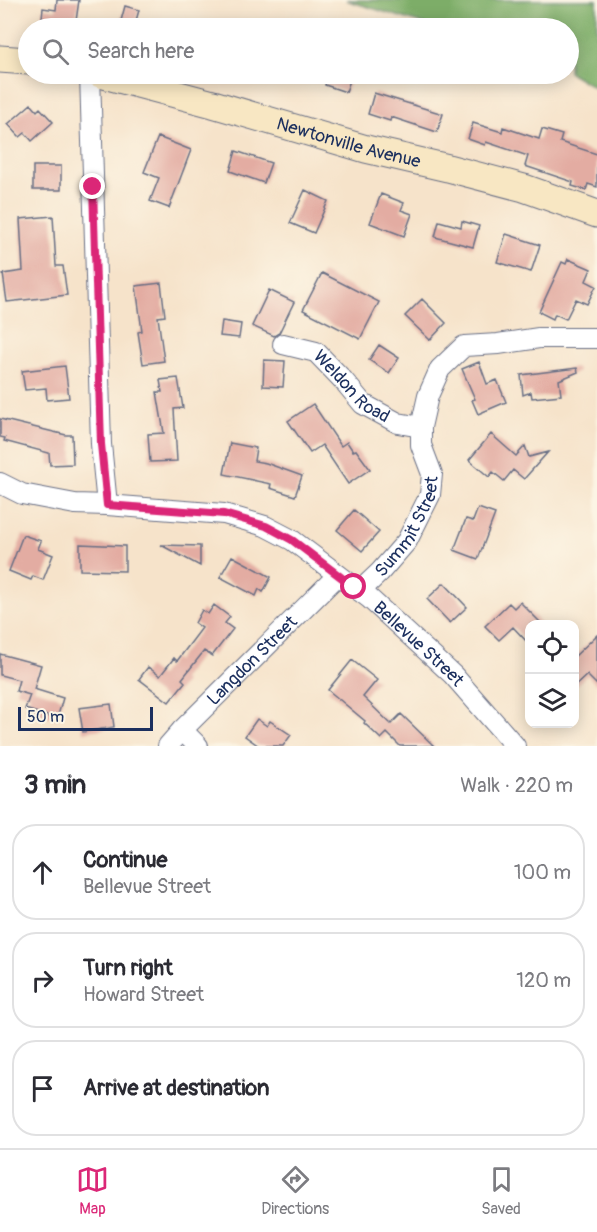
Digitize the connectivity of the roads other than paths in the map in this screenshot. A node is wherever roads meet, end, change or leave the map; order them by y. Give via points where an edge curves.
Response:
1 (0, 59) edge
2 (18, 60) edge
3 (90, 84) edge
4 (138, 84) edge
5 (597, 214) edge
6 (597, 338) edge
7 (283, 344) dead end
8 (421, 427) junction
9 (0, 483) edge
10 (107, 505) junction
11 (338, 574) junction
12 (360, 591) junction
13 (182, 730) junction
14 (168, 746) edge
15 (198, 746) edge
16 (515, 746) edge

1 - 2 main road
3 - 10 street via 101,444
4 - 5 main road, Newtonville Avenue via 366,149 524,188
6 - 8 street, Summit Street via 539,338 464,346 440,369
7 - 8 street, Weldon Road via 316,352 363,404 398,423
8 - 12 street, Summit Street via 421,445 432,474 430,495 406,541
9 - 10 street, Bellevue Street via 22,494 75,504
10 - 11 street, Bellevue Street via 224,514 266,526
11 - 12 street, Bellevue Street
11 - 13 street, Langdon Street
12 - 16 street, Bellevue Street via 453,675
13 - 14 street, Langdon Street
13 - 15 street

